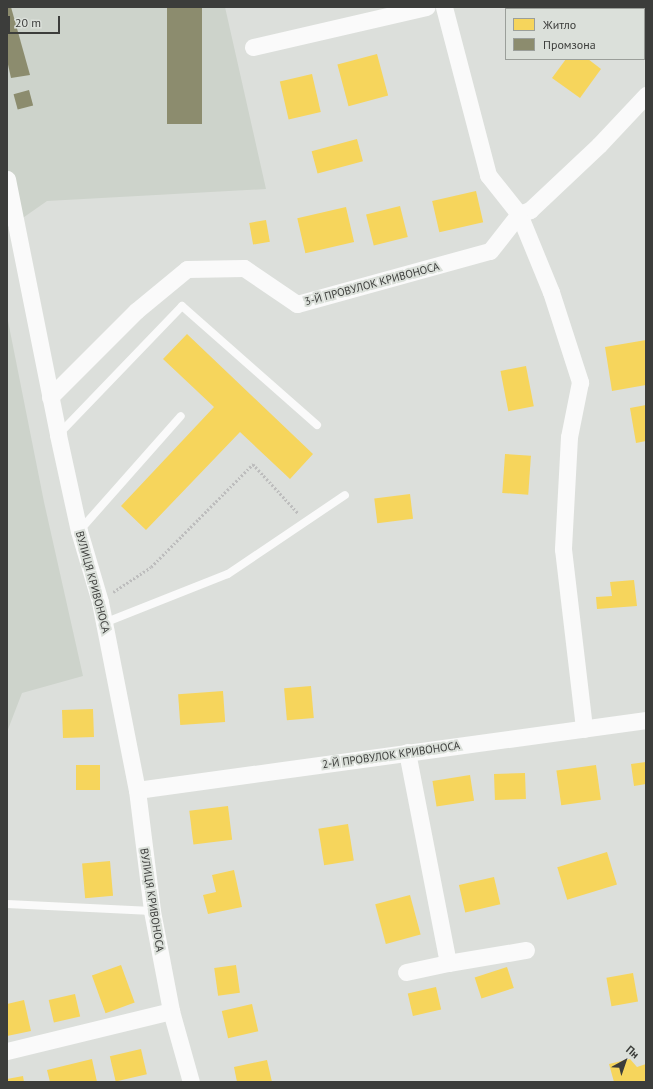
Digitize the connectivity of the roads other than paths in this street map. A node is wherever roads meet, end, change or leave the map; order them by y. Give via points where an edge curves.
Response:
1 (426, 7) edge
2 (444, 7) edge
3 (253, 47) dead end
4 (646, 95) edge
5 (8, 189) edge
6 (519, 214) junction
7 (50, 397) junction
8 (181, 416) dead end
9 (317, 425) dead end
10 (58, 435) junction
11 (345, 495) dead end
12 (79, 531) junction
13 (104, 623) junction
14 (646, 720) edge
15 (584, 729) junction
16 (407, 752) junction
17 (136, 790) junction
18 (7, 904) edge
19 (152, 911) junction
20 (526, 950) dead end
21 (448, 963) junction
22 (406, 972) dead end
23 (171, 1011) junction
24 (7, 1051) edge
25 (191, 1082) edge

1 - 3 street
2 - 6 street via 488,175
4 - 6 street via 599,145 536,205
5 - 7 street, ВУЛИЦЯ КРИВОНОСА
6 - 7 street, 3-Й ПРОВУЛОК КРИВОНОСА via 490,251 297,304 244,268 187,269 136,311
6 - 15 street via 551,292 580,382 569,437 563,549
7 - 10 street, ВУЛИЦЯ КРИВОНОСА
8 - 12 lane
9 - 10 lane via 182,306
10 - 12 street, ВУЛИЦЯ КРИВОНОСА
11 - 13 lane via 228,574
12 - 13 street, ВУЛИЦЯ КРИВОНОСА
13 - 17 street, ВУЛИЦЯ КРИВОНОСА
14 - 15 street, 2-Й ПРОВУЛОК КРИВОНОСА
15 - 16 street, 2-Й ПРОВУЛОК КРИВОНОСА
16 - 17 street, 2-Й ПРОВУЛОК КРИВОНОСА
16 - 21 street
17 - 19 street, ВУЛИЦЯ КРИВОНОСА
18 - 19 lane
19 - 23 street, ВУЛИЦЯ КРИВОНОСА
20 - 21 street
21 - 22 street
23 - 24 street
23 - 25 street, ВУЛИЦЯ КРИВОНОСА

